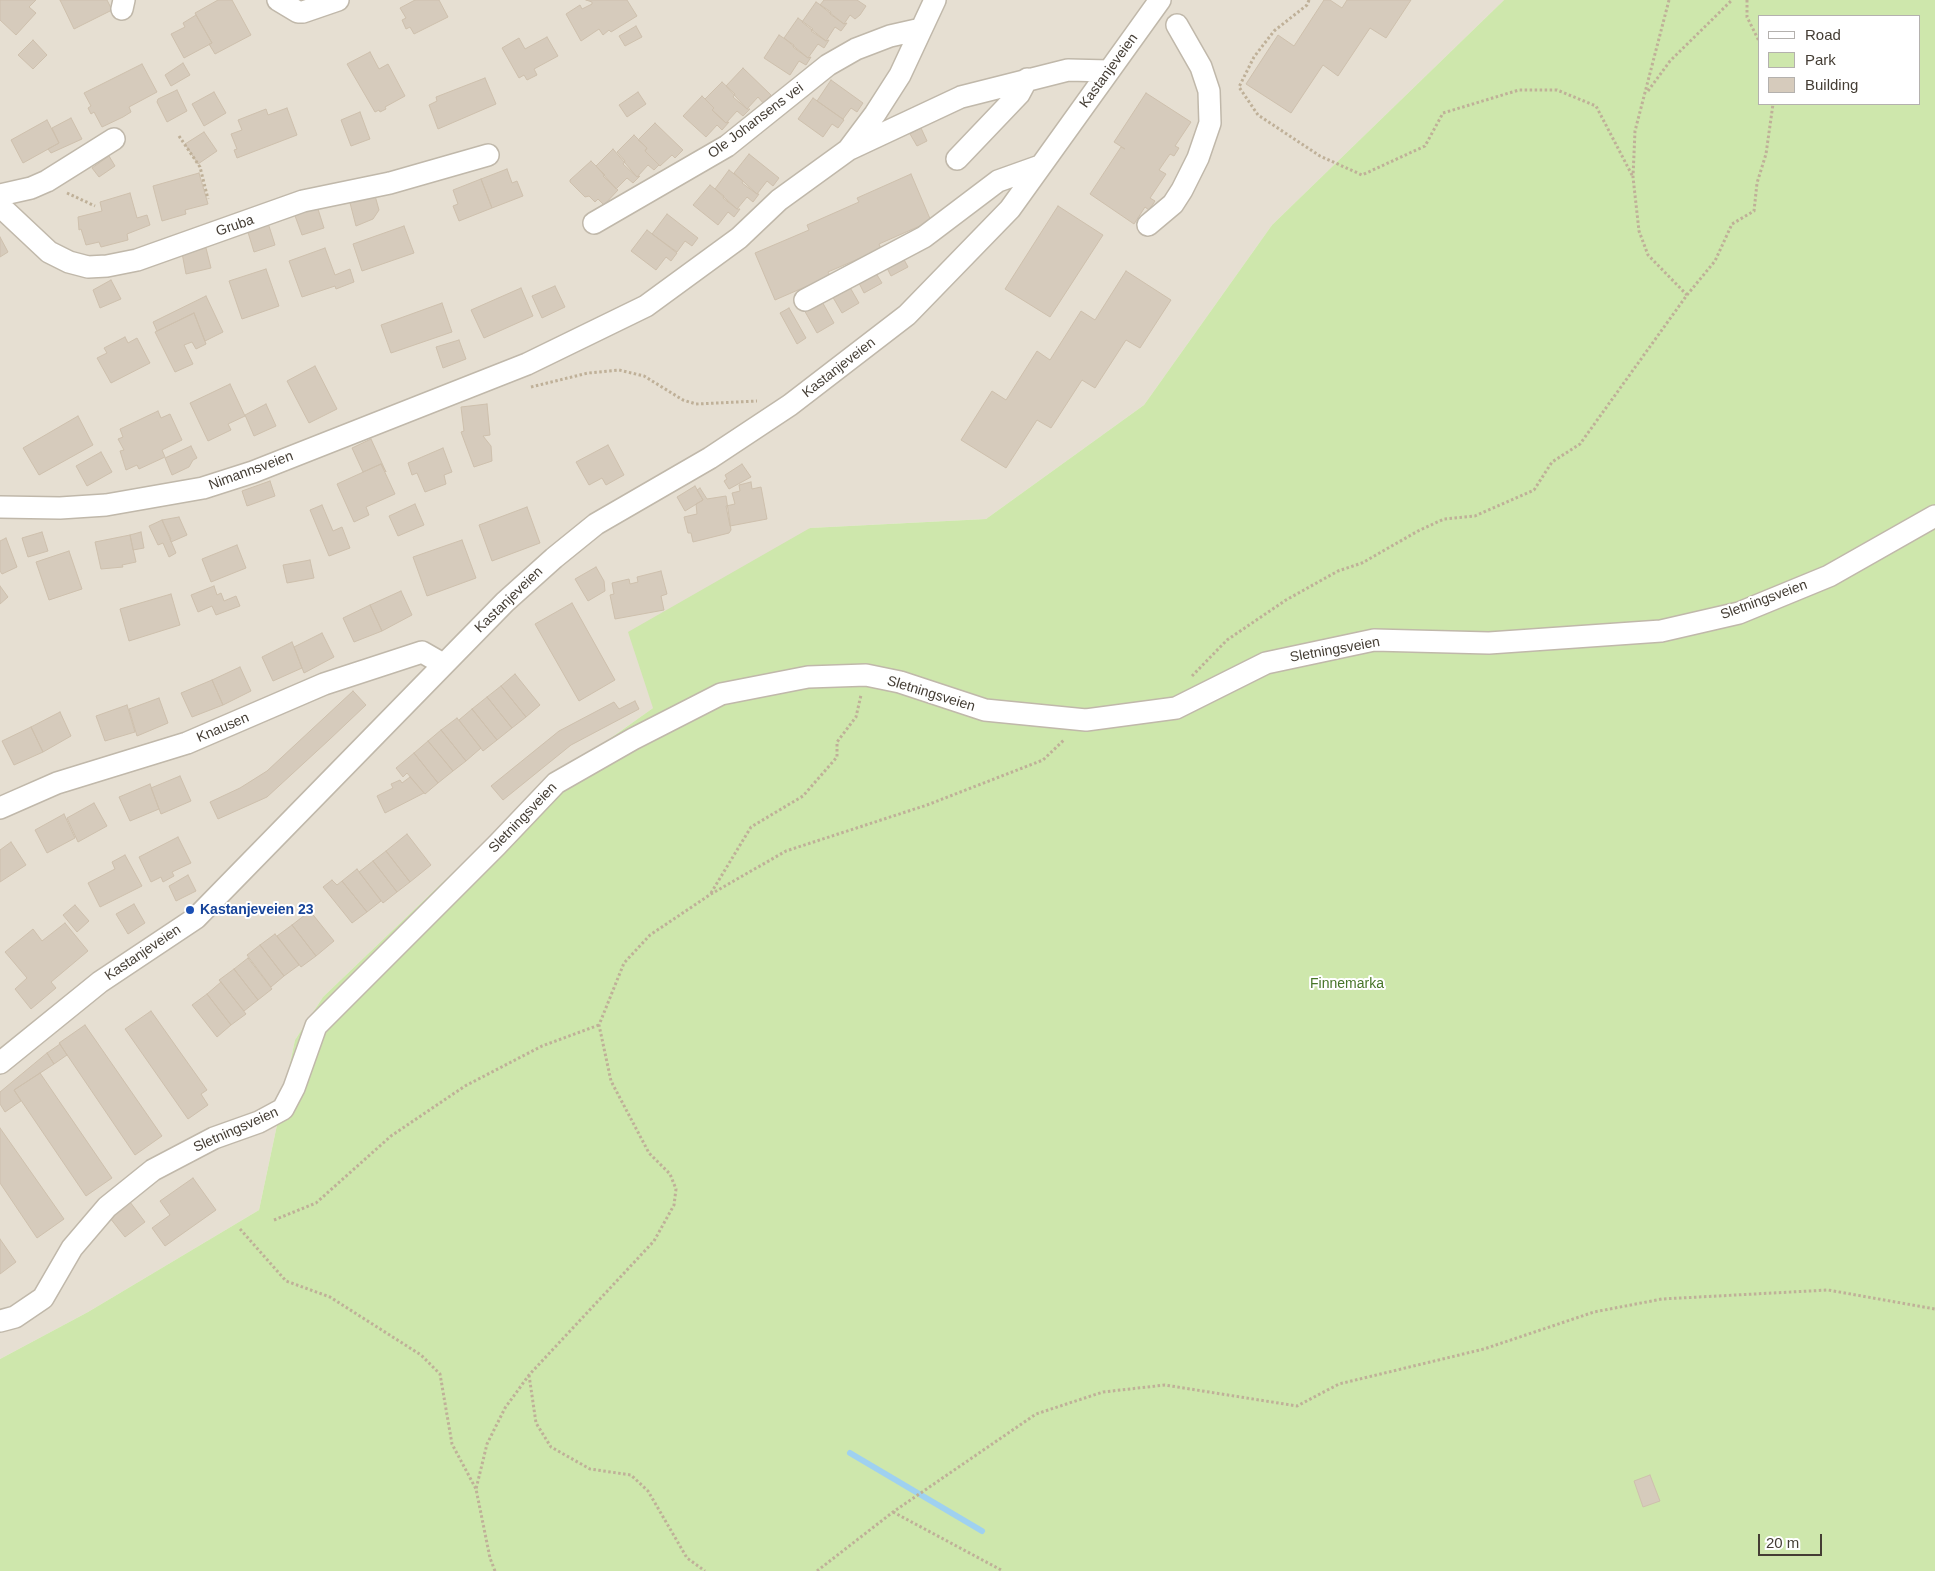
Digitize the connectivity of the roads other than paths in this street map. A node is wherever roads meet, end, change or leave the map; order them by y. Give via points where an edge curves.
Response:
1 (278, 0) edge
2 (338, 0) edge
3 (935, 0) edge
4 (1160, 0) edge
5 (1178, 25) dead end
6 (921, 29) junction
7 (1109, 71) junction
8 (1027, 79) junction
9 (114, 139) dead end
10 (848, 150) junction
11 (488, 155) dead end
12 (957, 159) dead end
13 (1040, 166) junction
14 (0, 194) edge
15 (0, 206) edge
16 (594, 223) dead end
17 (1148, 225) dead end
18 (805, 300) dead end
19 (0, 507) edge
20 (1935, 516) edge
21 (443, 664) junction
22 (0, 808) edge
23 (0, 1063) edge
24 (0, 1321) edge

1 - 2 street via 303,12
3 - 6 street
4 - 7 street, Kastanjeveien
5 - 17 street via 1201,67 1209,91 1210,122 1198,158 1182,190 1173,204
6 - 10 street via 900,75
6 - 16 street, Ole Johansens vei via 856,49 828,65 727,146
7 - 8 street via 1068,70
7 - 13 street, Kastanjeveien
8 - 10 street via 961,97
8 - 12 street via 1019,94
9 - 14 street via 47,181
10 - 19 street, Nimannsveien via 779,200 739,238 646,306 527,364 253,472 203,488 106,505
11 - 15 street, Gruba via 390,183 303,201 137,260 88,268 49,252
13 - 18 street via 998,181 924,237
13 - 21 street, Kastanjeveien via 1010,208 907,315 787,407 710,458 596,524 505,602
20 - 24 street, Sletningsveien via 1829,576 1739,613 1660,631 1489,643 1374,640 1266,663 1176,708 1086,720 985,710 900,682 866,675 808,677 721,694 556,783 316,1026 283,1109 259,1122 214,1138 153,1170 107,1207 72,1248 43,1298 15,1317
21 - 22 street, Knausen via 422,652 324,684 187,743 57,783
21 - 23 street, Kastanjeveien via 196,918 100,982

